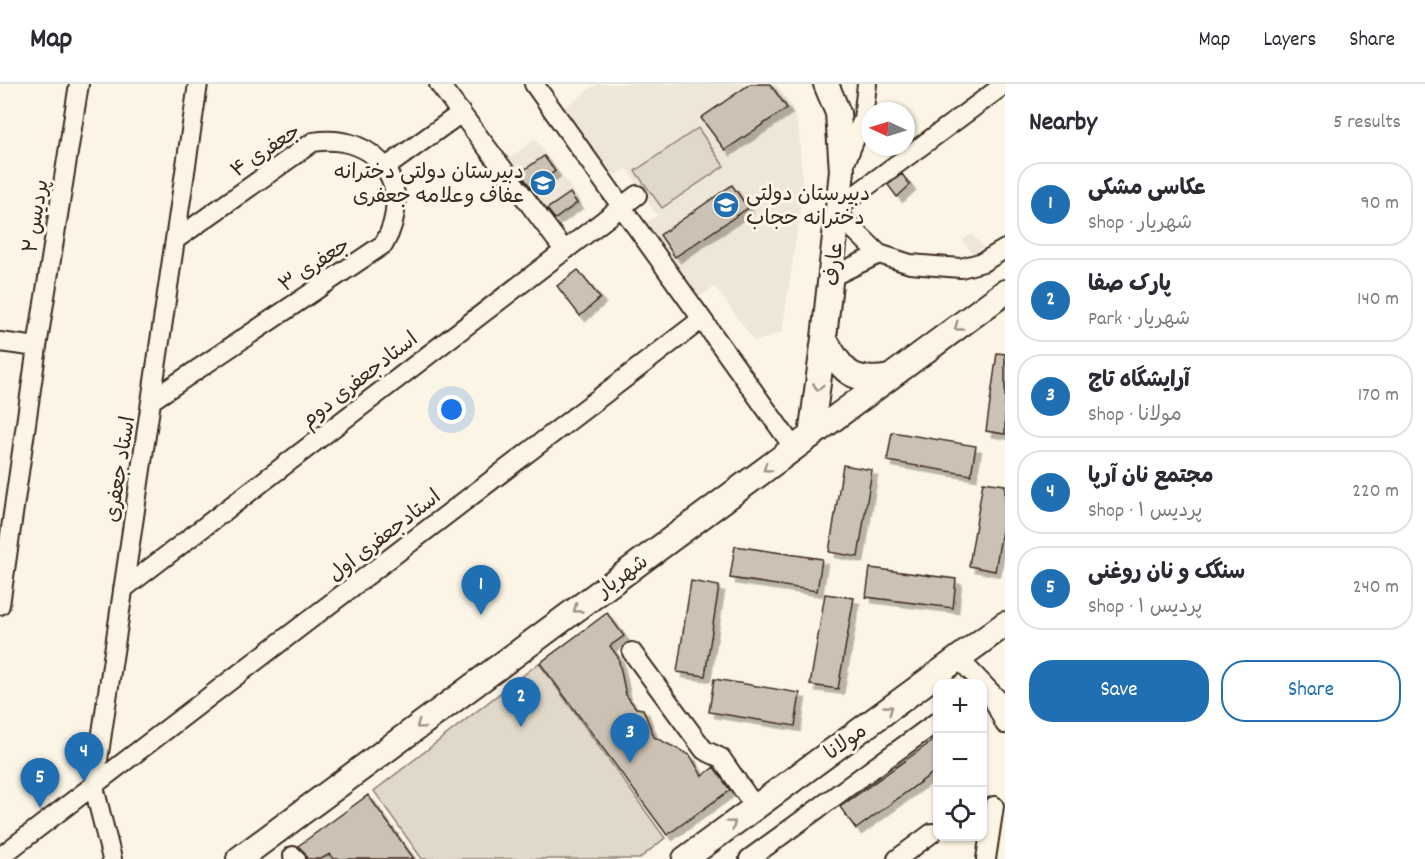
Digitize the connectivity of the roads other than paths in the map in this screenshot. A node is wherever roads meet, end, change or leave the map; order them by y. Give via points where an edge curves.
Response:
1 (79, 84) edge
2 (198, 84) edge
3 (439, 84) edge
4 (534, 84) edge
5 (826, 84) edge
6 (867, 84) edge
7 (1005, 84) edge
8 (461, 113) junction
9 (385, 168) junction
10 (842, 171) junction
11 (630, 200) junction
12 (839, 211) junction
13 (175, 240) junction
14 (1005, 249) edge
15 (564, 250) junction
16 (879, 254) junction
17 (831, 277) junction
18 (1005, 292) edge
19 (702, 318) junction
20 (824, 338) junction
21 (0, 342) edge
22 (37, 347) junction
23 (890, 377) junction
24 (152, 400) junction
25 (802, 442) junction
26 (123, 589) junction
27 (0, 605) edge
28 (1005, 624) edge
29 (632, 652) dead end
30 (958, 658) junction
31 (978, 679) edge
32 (987, 688) joint
33 (1005, 707) edge
34 (1005, 724) edge
35 (933, 725) edge
36 (94, 787) junction
37 (994, 806) dead end
38 (755, 807) junction
39 (932, 833) dead end
40 (0, 857) edge
41 (112, 859) edge
42 (239, 859) edge
43 (685, 859) edge
44 (749, 859) edge
45 (897, 859) edge
46 (986, 859) edge

1 - 22 street, پردیس ۲
2 - 13 street, استاد جعفری
3 - 8 street
4 - 11 street
5 - 10 main road, عارف via 838,113
6 - 10 street via 863,118
7 - 12 street
8 - 9 street
8 - 15 street
9 - 13 street, جعفری ۴ via 374,155 346,141 313,142
9 - 24 street, جعفری ۳ via 393,182 397,206 392,230 384,244
10 - 12 main road, عارف
11 - 15 street, استادجعفری دوم
11 - 19 street
12 - 16 street
12 - 17 main road, عارف
13 - 24 street, استاد جعفری
14 - 16 street via 983,262 961,268 910,264
15 - 26 street, استادجعفری دوم
16 - 17 street
17 - 20 main road, عارف
18 -> 23 main road, شهریار
19 - 25 street
19 - 36 street, استادجعفری اول
20 - 23 main road via 840,366 851,375 870,380
20 -> 25 main road, عارف
21 - 22 street
22 - 27 street, پردیس ۲
23 - 25 main road, شهریار
24 - 26 street, استاد جعفری
25 -> 42 main road, شهریار
26 - 36 street, استاد جعفری
28 - 30 main road, مولانا
29 - 38 street via 704,750 722,758
30 - 31 street
38 -> 30 main road, مولانا
32 - 33 street
32 - 34 street
35 - 44 street
36 - 40 street, استادجعفری اول
36 - 41 street, استاد جعفری
37 - 46 street
43 -> 38 main road, مولانا
39 - 45 street

